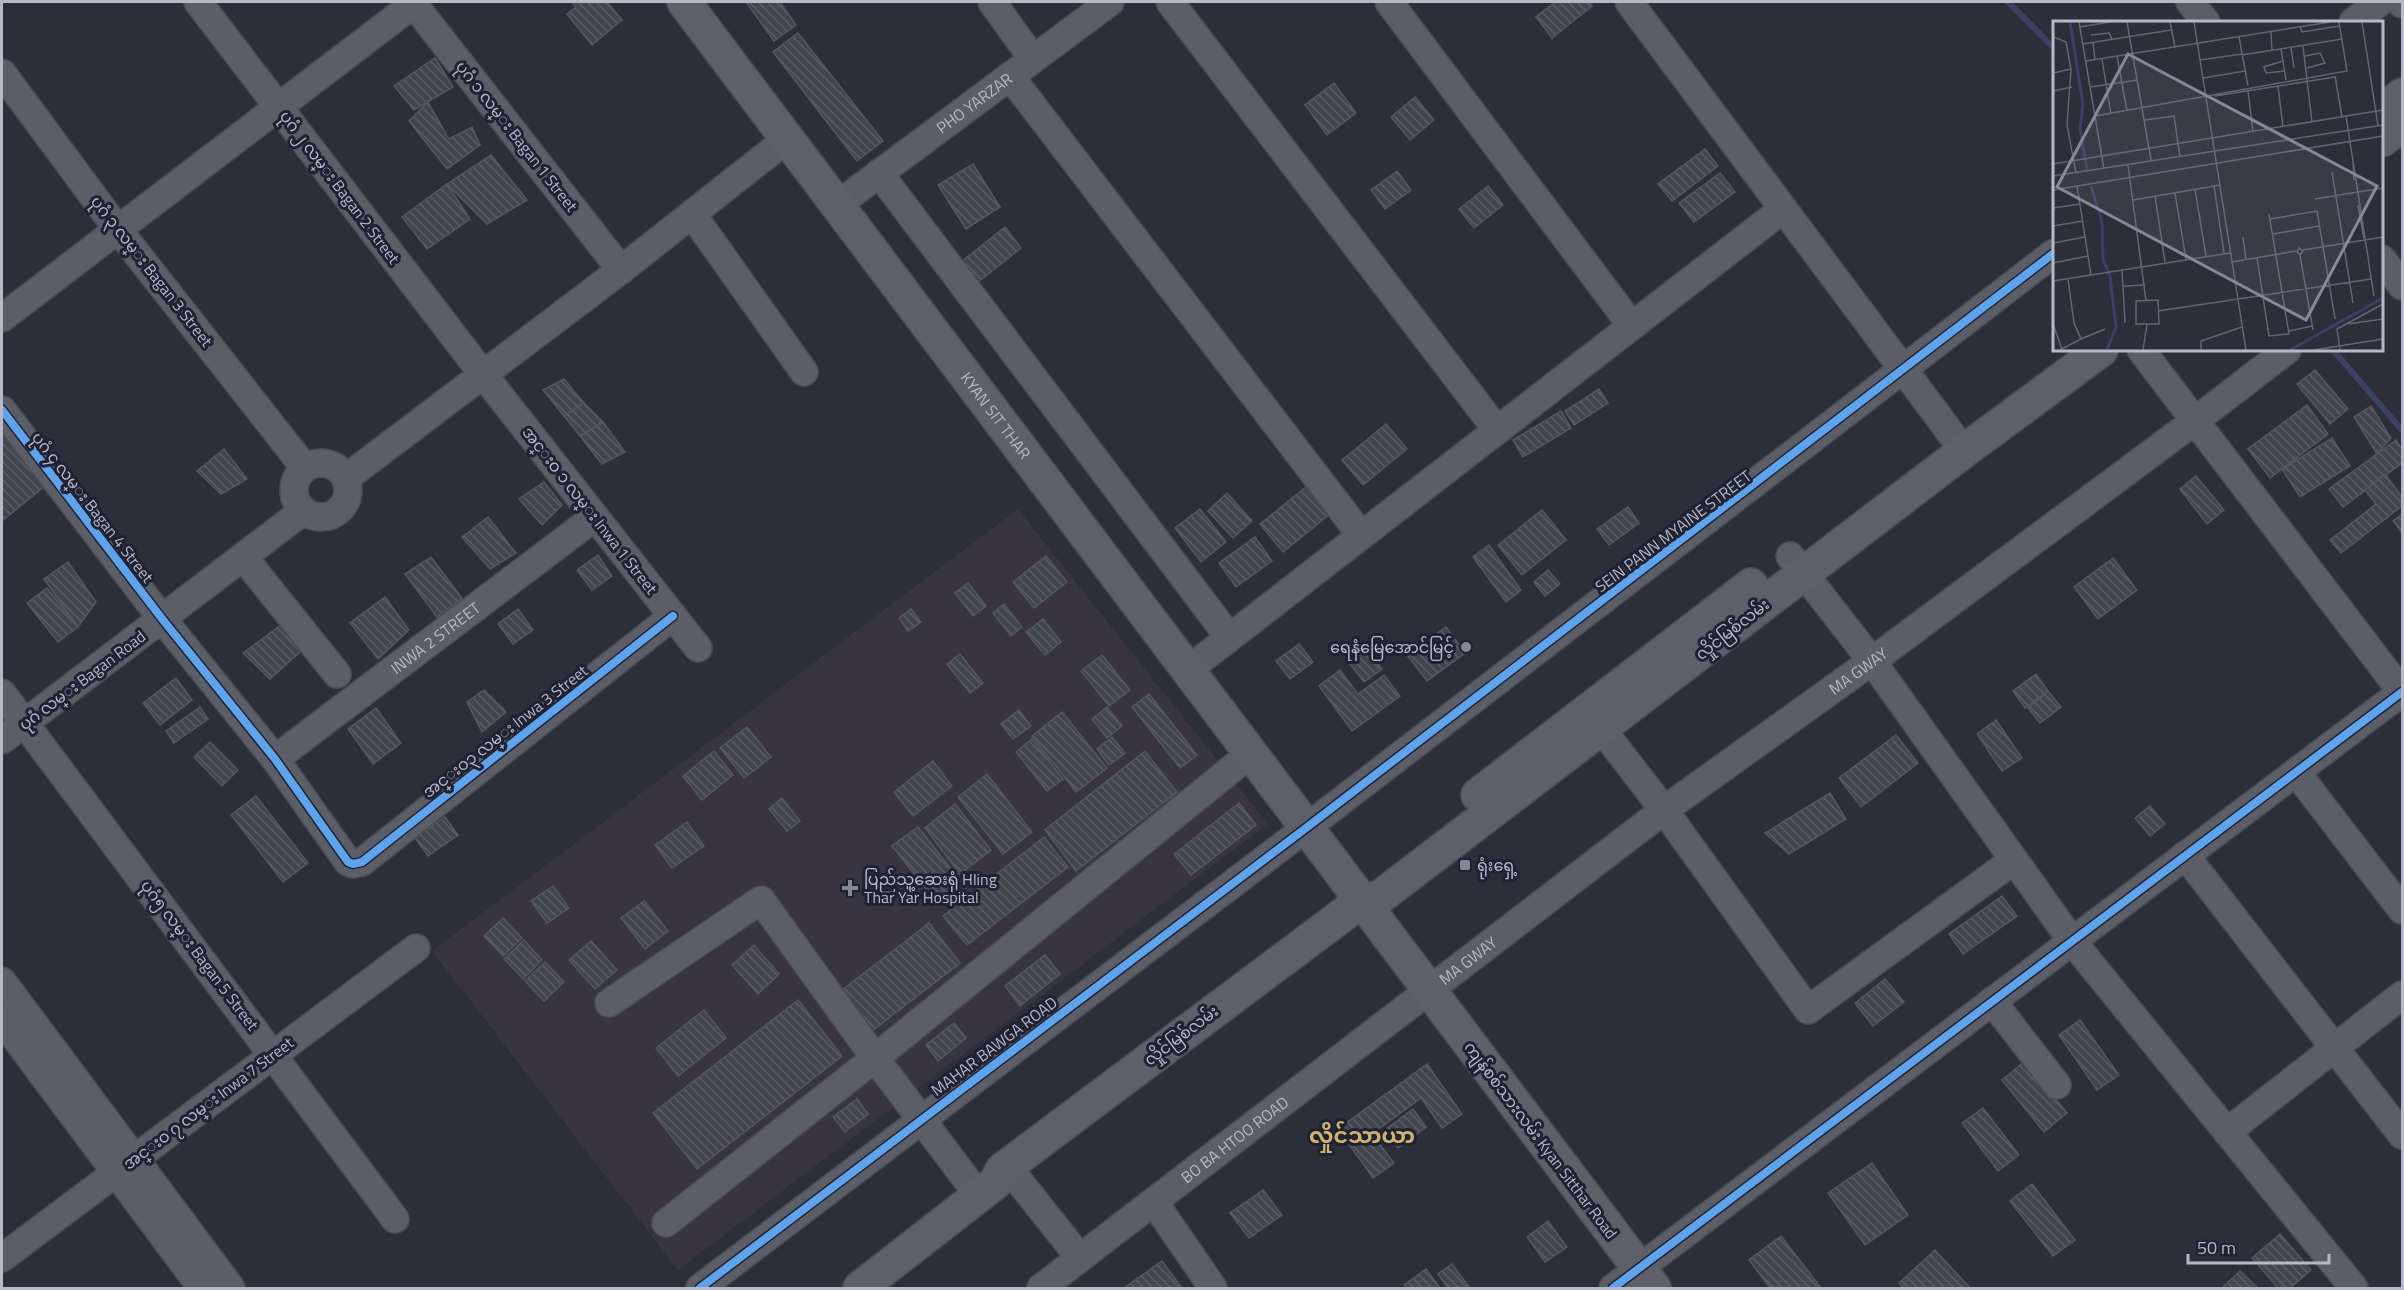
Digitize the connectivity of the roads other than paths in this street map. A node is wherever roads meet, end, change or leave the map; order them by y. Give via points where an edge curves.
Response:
1 (198, 2) edge
2 (414, 2) edge
3 (684, 2) edge
4 (992, 2) edge
5 (1110, 2) edge
6 (1170, 2) edge
7 (1389, 2) edge
8 (1629, 2) edge
9 (2190, 2) edge
10 (2380, 2) edge
11 (2205, 21) edge
12 (2354, 21) edge
13 (1033, 59) junction
14 (2, 73) edge
15 (1010, 76) junction
16 (2403, 95) edge
17 (279, 108) junction
18 (2383, 110) edge
19 (2403, 124) edge
20 (787, 139) junction
21 (2383, 139) edge
22 (879, 174) junction
23 (837, 205) junction
24 (1783, 208) junction
25 (692, 214) junction
26 (119, 231) junction
27 (2053, 255) edge
28 (621, 270) junction
29 (2, 318) edge
30 (1632, 326) junction
31 (2069, 351) edge
32 (2100, 351) edge
33 (2141, 351) edge
34 (2286, 351) edge
35 (1904, 371) junction
36 (804, 372) dead end
37 (482, 373) junction
38 (2, 410) edge
39 (2196, 420) junction
40 (1497, 430) junction
41 (1958, 443) junction
42 (305, 468) junction
43 (346, 478) junction
44 (303, 511) junction
45 (595, 517) junction
46 (1361, 535) junction
47 (244, 558) junction
48 (1797, 564) junction
49 (673, 615) junction
50 (163, 620) junction
51 (1229, 637) junction
52 (698, 648) dead end
53 (1872, 661) junction
54 (1189, 669) junction
55 (337, 674) dead end
56 (2402, 692) edge
57 (2, 693) edge
58 (1595, 720) junction
59 (24, 722) junction
60 (2, 740) edge
61 (1250, 753) junction
62 (275, 759) junction
63 (2296, 772) junction
64 (1664, 810) junction
65 (1306, 828) junction
66 (2185, 855) junction
67 (2014, 860) junction
68 (353, 864) joint
69 (1360, 902) junction
70 (2403, 910) edge
71 (2072, 940) junction
72 (416, 948) dead end
73 (2, 981) edge
74 (1429, 992) junction
75 (2403, 995) edge
76 (1992, 1001) junction
77 (609, 1002) dead end
78 (2, 1020) edge
79 (2334, 1047) junction
80 (274, 1054) junction
81 (875, 1058) junction
82 (2057, 1085) dead end
83 (920, 1119) junction
84 (2227, 1132) junction
85 (2403, 1135) edge
86 (124, 1165) junction
87 (1005, 1168) junction
88 (974, 1191) junction
89 (1154, 1202) junction
90 (395, 1219) dead end
91 (666, 1223) dead end
92 (2, 1258) edge
93 (1080, 1258) junction
94 (1646, 1278) edge
95 (202, 1288) edge
96 (231, 1288) edge
97 (700, 1288) edge
98 (836, 1288) edge
99 (860, 1288) edge
100 (1041, 1288) edge
101 (1213, 1288) edge
102 (1613, 1288) edge
103 (2354, 1288) edge

1 - 17 street, ပုဂံ ၂ လမ္း Bagan 2 Street
2 - 17 street
2 - 28 street, ပုဂံ ၁ လမ္း Bagan 1 Street
3 - 20 main road, KYAN SIT THAR
4 - 13 street
5 - 13 street, PHO YARZAR
6 - 40 street
7 - 30 street
8 - 24 street
9 - 11 street
10 - 12 street
13 - 15 street, PHO YARZAR
14 - 26 street, ပုဂံ ၃ လမ္း Bagan 3 Street
15 - 22 street, PHO YARZAR
15 - 46 street
16 - 18 main road
17 - 26 street
17 - 37 street, ပုဂံ ၂ လမ္း Bagan 2 Street
19 - 21 main road
20 - 23 main road, KYAN SIT THAR
20 - 25 street
22 - 23 street, PHO YARZAR
22 - 51 street
23 - 54 main road, KYAN SIT THAR
24 - 30 street
24 - 35 street
25 - 28 street
25 - 36 street
26 - 29 street
26 - 42 street, ပုဂံ ၃ လမ္း Bagan 3 Street
27 - 35 street, SEIN PANN MYAINE STREET
28 - 37 street
30 - 40 street
31 - 41 main road, လှိုင်မြစ်လမ်း
32 - 41 main road, လှိုင်မြစ်လမ်း
33 - 39 street
34 - 39 street, MA GWAY
35 - 41 street
35 - 65 street, SEIN PANN MYAINE STREET
37 - 43 street
37 - 45 street, အင္းဝ ၁ လမ္း Inwa 1 Street
38 - 50 street, ပုဂံ ၄ လမ္း Bagan 4 Street
39 - 53 street, MA GWAY
39 - 56 street
40 - 46 street
41 - 48 main road, လှိုင်မြစ်လမ်း
42 - 43 street via 313,464 332,465
42 - 44 street via 298,475 294,493
43 - 44 street via 348,496 338,512 321,518
44 - 47 street, ပုဂံ လမ္း Bagan Road
45 - 49 street, အင္းဝ ၁ လမ္း Inwa 1 Street
45 - 62 street, INWA 2 STREET
46 - 51 street
47 - 50 street, ပုဂံ လမ္း Bagan Road
47 - 55 street
48 - 53 street
48 - 58 main road, လှိုင်မြစ်လမ်း
49 - 52 street, အင္းဝ ၁ လမ္း Inwa 1 Street
49 - 68 street, အင္းဝ၃ လမ္း Inwa 3 Street via 362,862
50 - 59 street, ပုဂံ လမ္း Bagan Road
50 - 62 street, ပုဂံ ၄ လမ္း Bagan 4 Street
51 - 54 street
53 - 64 street, MA GWAY
53 - 67 street
54 - 61 main road, KYAN SIT THAR
56 - 63 street
57 - 59 street, ပုဂံ၅ လမ္း Bagan 5 Street
58 - 64 street
58 - 69 main road, လှိုင်မြစ်လမ်း via 1380,897
59 - 60 street, ပုဂံ လမ္း Bagan Road
59 - 80 street, ပုဂံ၅ လမ္း Bagan 5 Street
61 - 65 main road, KYAN SIT THAR
61 - 81 street
62 - 68 street, ပုဂံ ၄ လမ္း Bagan 4 Street
63 - 66 street
63 - 70 street
64 - 67 street via 1808,1010
64 - 74 street, MA GWAY
65 - 69 main road, KYAN SIT THAR
65 - 83 street, MAHAR BAWGA ROAD
66 - 71 street
66 - 79 street
67 - 71 street
69 - 74 main road, ကျန်စစ်သားလမ်း Kyan Sitthar Road
69 - 87 main road, လှိုင်မြစ်လမ်း
71 - 76 street
71 - 84 street
72 - 80 street, အင္းဝ ၇ လမ္း Inwa 7 Street
73 - 86 street
74 - 89 street, BO BA HTOO ROAD
74 - 94 main road, ကျန်စစ်သားလမ်း Kyan Sitthar Road
75 - 79 street
76 - 82 street
76 - 94 street
77 - 81 street via 761,900
78 - 86 street
79 - 84 street
79 - 85 street
80 - 86 street, အင္းဝ ၇ လမ္း Inwa 7 Street
80 - 90 street, ပုဂံ၅ လမ္း Bagan 5 Street
81 - 83 street
81 - 91 street
83 - 88 street
83 - 97 street, MAHAR BAWGA ROAD
84 - 103 street
86 - 92 street, အင္းဝ ၇ လမ္း Inwa 7 Street
86 - 95 street
86 - 96 street
87 - 88 main road, လှိုင်မြစ်လမ်း via 989,1171
87 - 93 street
88 - 98 main road, လှိုင်မြစ်လမ်း
88 - 99 main road, လှိုင်မြစ်လမ်း
89 - 93 street, BO BA HTOO ROAD
89 - 101 street
93 - 100 street, BO BA HTOO ROAD
94 - 102 street

